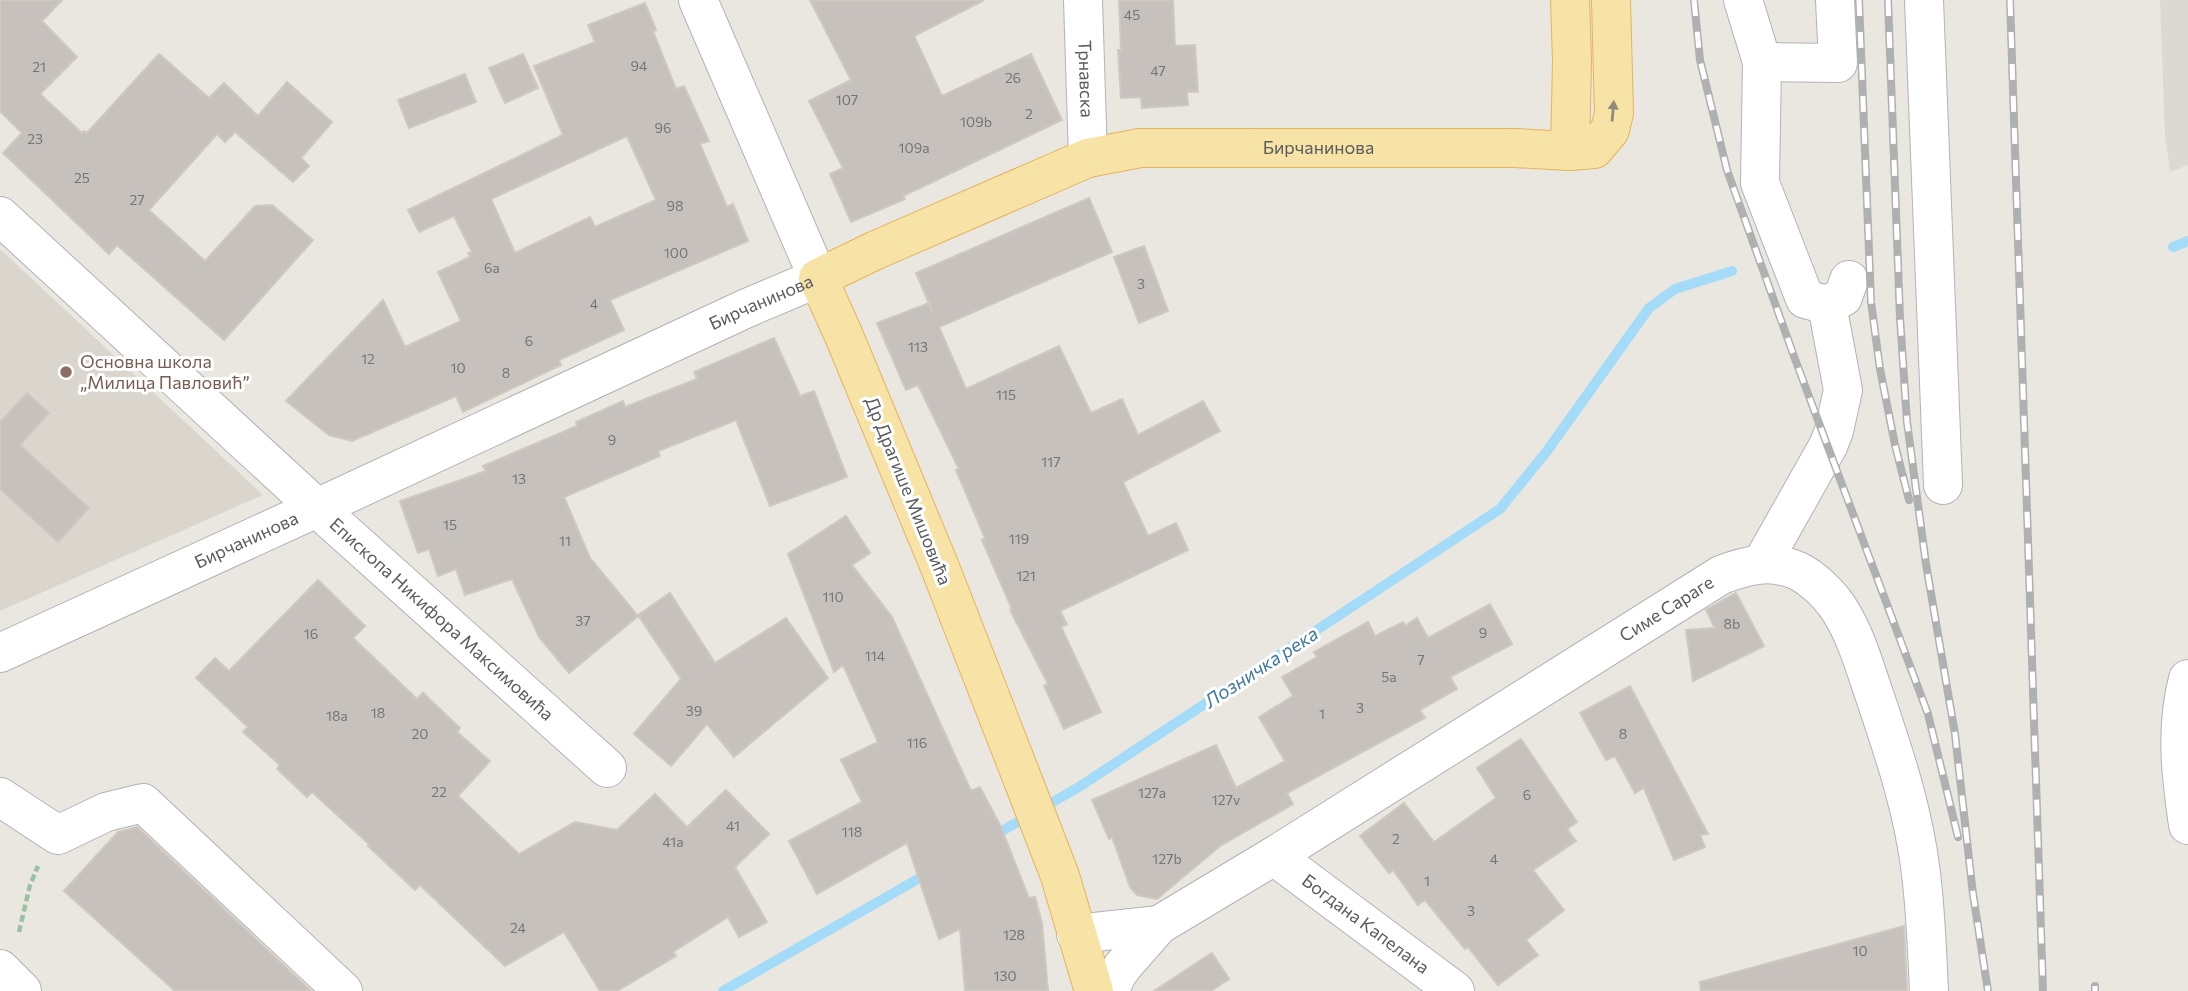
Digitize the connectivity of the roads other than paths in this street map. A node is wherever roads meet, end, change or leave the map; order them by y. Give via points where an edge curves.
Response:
1 (698, 0) edge
2 (1083, 0) edge
3 (1570, 0) edge
4 (1611, 0) edge
5 (1744, 0) edge
6 (1835, 0) edge
7 (1924, 0) edge
8 (1762, 62) junction
9 (1570, 151) junction
10 (1088, 158) junction
11 (0, 216) edge
12 (818, 278) junction
13 (1943, 485) dead end
14 (317, 508) junction
15 (1762, 563) junction
16 (0, 653) edge
17 (2188, 679) edge
18 (607, 768) dead end
19 (0, 797) edge
20 (2188, 825) edge
21 (1274, 856) junction
22 (1159, 925) junction
23 (0, 968) edge
24 (1084, 970) edge
25 (22, 991) edge
26 (343, 991) edge
27 (1110, 991) edge
28 (1455, 991) edge
29 (1929, 991) edge

1 - 12 street, Др Драгише Мишовића
2 - 10 street, Трнавска
3 - 9 main road
9 -> 4 main road via 1594,149 1610,130 1614,113
5 - 8 street
6 - 8 street via 1838,62
7 - 13 street
8 - 15 street via 1760,183 1805,299 1838,292 1843,390 1828,446
9 - 10 main road, Бирчанинова via 1140,148
10 - 12 main road, Бирчанинова
11 - 14 street, Епископа Никифора Максимовића
12 - 14 street, Бирчанинова
12 - 24 main road, Др Драгише Мишовића via 939,565 1060,876
14 - 16 street, Бирчанинова
14 - 18 street, Епископа Никифора Максимовића
15 - 21 street, Симе Сараге via 1721,575
15 - 29 street, Симе Сараге via 1799,572 1820,587 1838,606 1859,650 1901,773 1921,873
17 - 20 street via 2179,736
19 - 26 street via 58,835 106,812 143,803
21 - 22 street, Симе Сараге
21 - 28 street, Богдана Капелана
22 - 24 street, Симе Сараге
22 - 27 street, Симе Сараге via 1123,966
23 - 25 street

